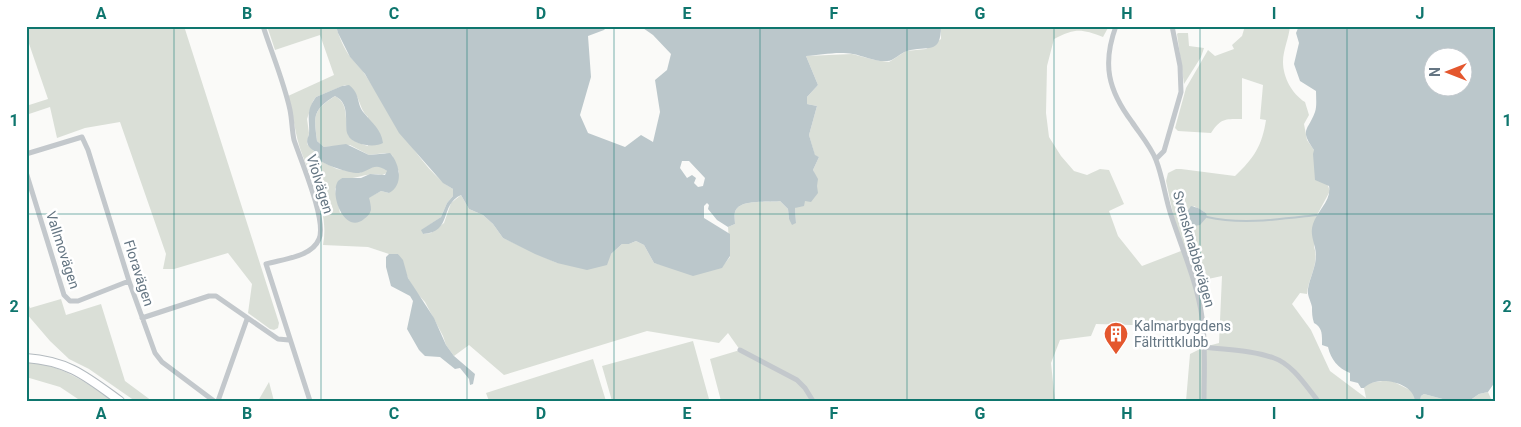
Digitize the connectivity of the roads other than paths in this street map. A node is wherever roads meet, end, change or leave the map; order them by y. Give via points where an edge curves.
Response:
1 (263, 26) edge
2 (1116, 26) edge
3 (1172, 26) edge
4 (26, 154) edge
5 (1156, 159) junction
6 (26, 172) edge
7 (130, 281) junction
8 (142, 318) junction
9 (247, 319) junction
10 (289, 340) junction
11 (1204, 347) junction
12 (740, 350) dead end
13 (26, 358) edge
14 (120, 401) edge
15 (214, 401) edge
16 (218, 401) edge
17 (310, 401) edge
18 (813, 401) edge
19 (1204, 401) edge
20 (1318, 401) edge

1 - 10 street, Violvägen via 288,103 294,137 322,230 313,249 266,264
2 - 5 street, Svensknabbevägen via 1108,53 1112,89 1122,110
3 - 5 street via 1180,66 1181,92 1164,151
4 - 7 street, Floravägen via 82,137
5 - 11 street, Svensknabbevägen via 1197,295
6 - 7 street, Vallmovägen via 64,296 70,301 78,301
7 - 8 street, Floravägen
8 - 9 street via 216,296
8 - 15 street, Floravägen via 155,353 162,362
9 - 10 street via 278,339
9 - 16 street
10 - 17 street, Violvägen
11 - 19 street, Svensknabbevägen
11 - 20 street via 1275,358 1292,370
12 - 18 street via 797,380
13 - 14 main road via 70,367

